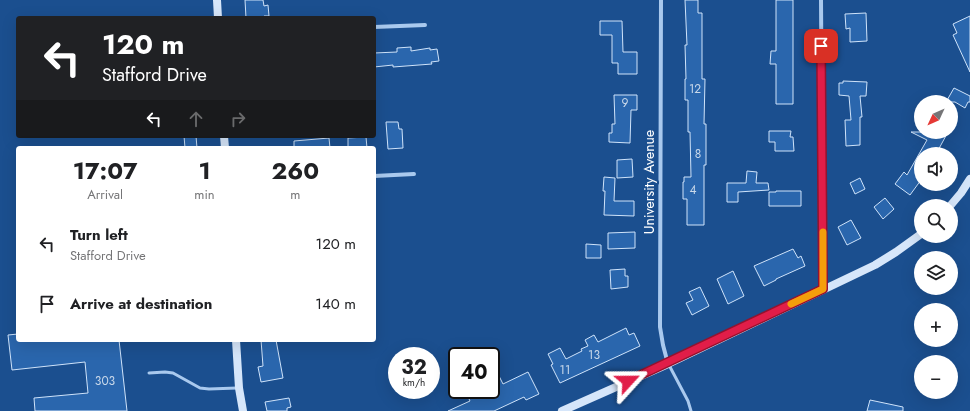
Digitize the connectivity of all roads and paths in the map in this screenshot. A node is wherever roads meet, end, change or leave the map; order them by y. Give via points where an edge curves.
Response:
1 (217, 0) edge
2 (661, 0) edge
3 (821, 0) edge
4 (218, 16) edge
5 (425, 25) dead end
6 (376, 27) edge
7 (414, 174) dead end
8 (376, 176) edge
9 (970, 179) edge
10 (956, 199) edge
11 (914, 239) edge
12 (823, 289) junction
13 (236, 342) edge
14 (668, 364) junction
15 (149, 373) dead end
16 (239, 388) junction
17 (243, 411) edge
18 (562, 411) edge
19 (691, 411) edge

1 - 4 street
2 - 14 street, University Avenue via 660,328
3 - 12 street
5 - 6 street
7 - 8 street
9 - 10 street
11 - 12 street via 875,264
12 - 14 street
13 - 16 street
14 - 18 street
14 - 19 lane
15 - 16 lane via 173,373 200,388
16 - 17 street

